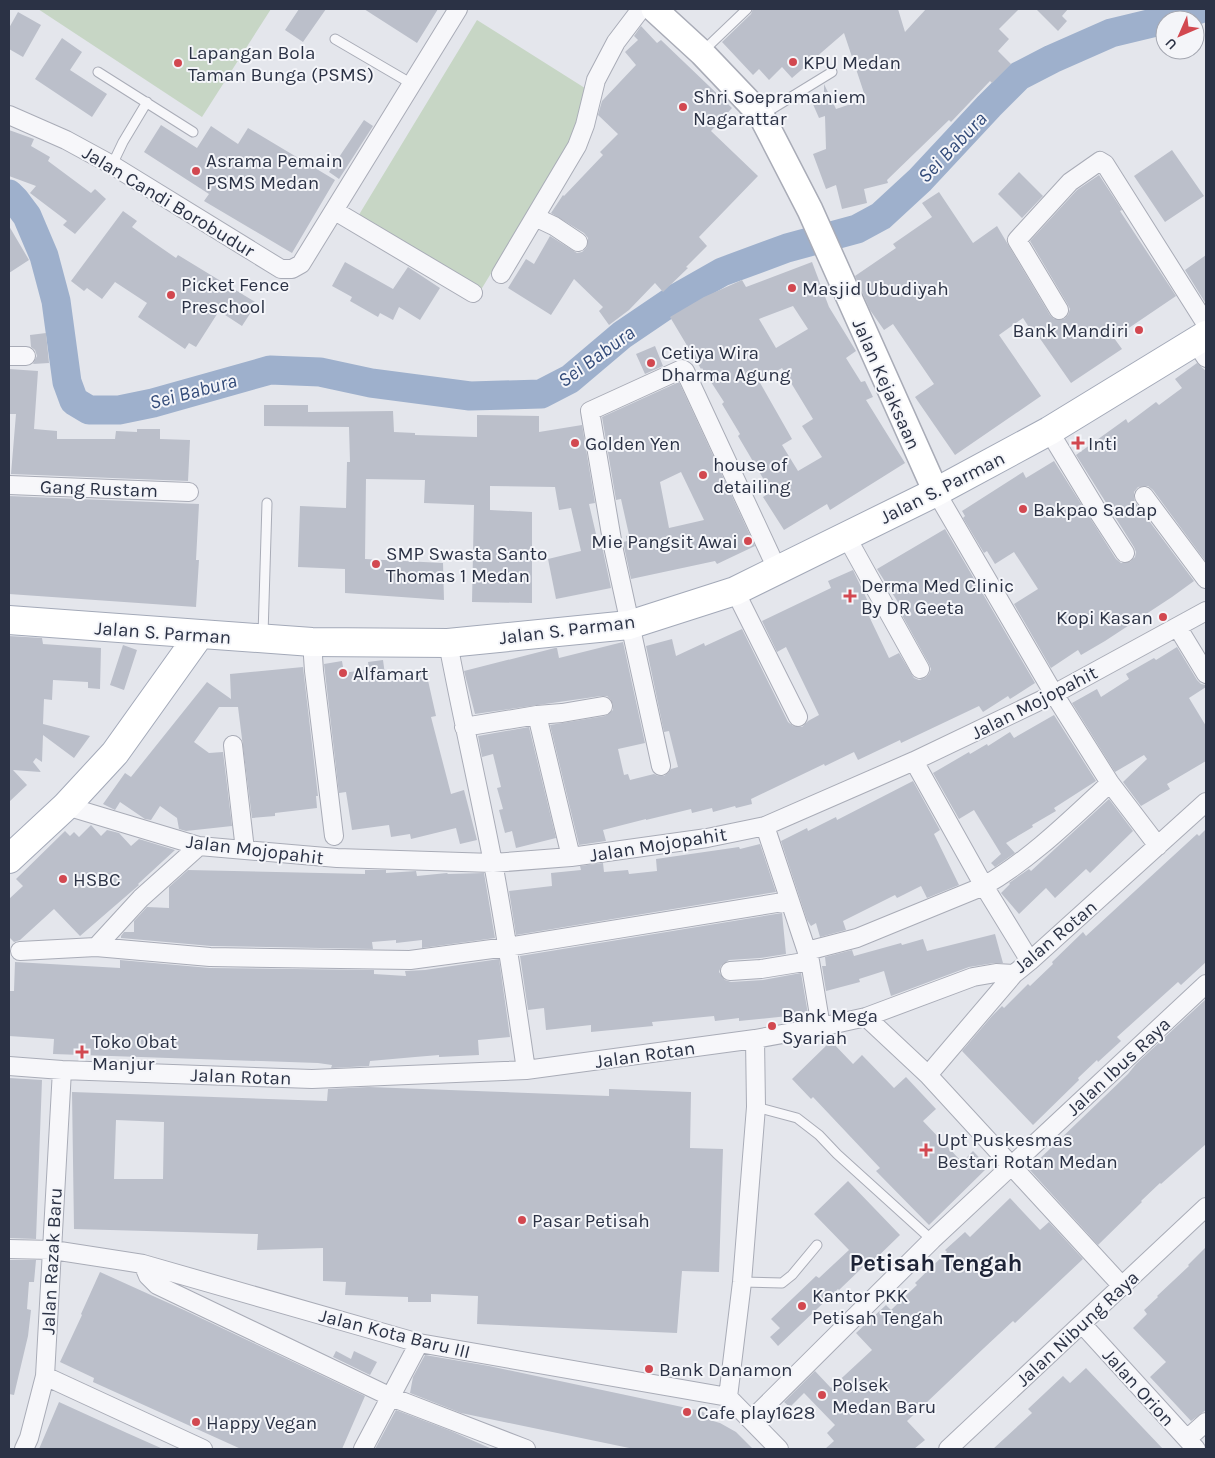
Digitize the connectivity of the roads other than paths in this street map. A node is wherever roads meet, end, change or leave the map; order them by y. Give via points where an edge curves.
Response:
1 (458, 9) edge
2 (641, 9) edge
3 (654, 9) edge
4 (747, 9) edge
5 (336, 39) dead end
6 (702, 52) junction
7 (98, 72) dead end
8 (832, 72) dead end
9 (412, 84) junction
10 (146, 102) junction
11 (9, 115) edge
12 (762, 115) junction
13 (193, 132) dead end
14 (112, 165) junction
15 (335, 211) junction
16 (535, 216) junction
17 (578, 242) dead end
18 (501, 274) dead end
19 (473, 293) dead end
20 (1059, 310) dead end
21 (1203, 340) edge
22 (1049, 430) junction
23 (9, 485) edge
24 (189, 492) dead end
25 (936, 492) junction
26 (1144, 496) dead end
27 (267, 503) dead end
28 (846, 536) junction
29 (1125, 553) dead end
30 (777, 569) junction
31 (1206, 579) edge
32 (735, 591) junction
33 (1206, 611) edge
34 (9, 620) edge
35 (629, 624) junction
36 (1178, 628) junction
37 (200, 634) junction
38 (262, 639) junction
39 (312, 642) junction
40 (448, 644) junction
41 (920, 668) dead end
42 (1206, 674) edge
43 (1054, 694) junction
44 (604, 706) dead end
45 (537, 715) junction
46 (798, 717) dead end
47 (464, 727) junction
48 (233, 745) dead end
49 (914, 761) junction
50 (661, 766) dead end
51 (1110, 783) junction
52 (1206, 802) edge
53 (66, 806) junction
54 (765, 826) junction
55 (334, 836) dead end
56 (199, 846) junction
57 (1158, 846) junction
58 (245, 850) junction
59 (571, 857) junction
60 (9, 859) edge
61 (493, 862) junction
62 (984, 886) junction
63 (789, 901) junction
64 (508, 946) junction
65 (96, 947) junction
66 (20, 951) dead end
67 (809, 956) junction
68 (1030, 961) junction
69 (730, 971) dead end
70 (1014, 974) junction
71 (1206, 984) edge
72 (866, 1017) junction
73 (821, 1026) junction
74 (755, 1039) junction
75 (9, 1066) edge
76 (62, 1070) junction
77 (526, 1070) junction
78 (928, 1075) junction
79 (756, 1107) junction
80 (1012, 1164) junction
81 (1206, 1207) edge
82 (932, 1240) junction
83 (817, 1245) dead end
84 (9, 1249) edge
85 (53, 1250) junction
86 (143, 1264) junction
87 (742, 1282) junction
88 (1122, 1286) junction
89 (1082, 1324) junction
90 (419, 1342) junction
91 (45, 1376) junction
92 (391, 1397) junction
93 (728, 1397) junction
94 (751, 1420) junction
95 (1206, 1422) edge
96 (1192, 1444) edge
97 (24, 1449) edge
98 (203, 1449) edge
99 (363, 1449) edge
100 (526, 1449) edge
101 (779, 1449) edge
102 (948, 1449) edge

1 - 9 street, Jalan Candi Borobudur
2 - 16 street via 616,42 596,80 577,146
3 - 6 main road, Jalan Kejaksaan
4 - 6 lane
5 - 9 lane
6 - 12 main road, Jalan Kejaksaan
7 - 10 lane
8 - 12 lane
9 - 15 street, Jalan Candi Borobudur
10 - 13 lane
10 - 14 lane
11 - 14 street, Jalan Candi Borobudur
12 - 25 main road, Jalan Kejaksaan via 810,210
14 - 15 street, Jalan Candi Borobudur via 281,269 292,269 301,264
15 - 19 street
16 - 17 street
16 - 18 street
20 - 21 street via 1017,240 1070,182 1102,161
21 - 22 main road, Jalan S. Parman
22 - 25 main road, Jalan S. Parman
22 - 29 street
23 - 24 street, Gang Rustam
25 - 28 main road, Jalan S. Parman
25 - 43 street
26 - 31 street
27 - 38 lane
28 - 30 main road, Jalan S. Parman
28 - 41 street
30 - 32 main road, Jalan S. Parman
30 - 35 street via 687,373 682,369 593,409 590,414
32 - 35 main road, Jalan S. Parman
32 - 46 street
33 - 36 street, Jalan Mojopahit
34 - 37 main road, Jalan S. Parman
35 - 40 main road, Jalan S. Parman
35 - 50 street
36 - 42 street
36 - 43 street, Jalan Mojopahit
37 - 38 main road, Jalan S. Parman
37 - 53 main road via 115,753
38 - 39 main road, Jalan S. Parman
39 - 40 main road, Jalan S. Parman
39 - 55 street
40 - 47 street
43 - 49 street, Jalan Mojopahit
43 - 51 street
44 - 45 street
45 - 47 street
45 - 59 street
47 - 61 street
48 - 58 street
49 - 54 street, Jalan Mojopahit
49 - 62 street
51 - 57 street
51 - 62 street via 1050,838
52 - 57 street, Jalan Rotan
53 - 56 street, Jalan Mojopahit
53 - 60 main road
54 - 59 street, Jalan Mojopahit via 707,838
54 - 63 street
56 - 58 street, Jalan Mojopahit
56 - 65 street via 141,898
57 - 68 street, Jalan Rotan
58 - 61 street, Jalan Mojopahit via 337,858
59 - 61 street, Jalan Mojopahit
61 - 64 street
62 - 67 street
62 - 68 street
63 - 64 street
63 - 67 street
64 - 65 street via 410,960 210,957
64 - 77 street
65 - 66 street
67 - 69 street via 761,969
67 - 73 street
68 - 70 street, Jalan Rotan
70 - 72 street, Jalan Rotan via 996,973 973,978
70 - 78 street
71 - 80 street, Jalan Ibus Raya
72 - 73 street, Jalan Rotan
72 - 78 street
73 - 74 street, Jalan Rotan
74 - 77 street, Jalan Rotan
74 - 79 street
75 - 76 street, Jalan Rotan
76 - 77 street, Jalan Rotan via 312,1079
76 - 85 street, Jalan Razak Baru
78 - 80 street
79 - 82 lane via 796,1118 819,1135
79 - 87 street
80 - 82 street, Jalan Ibus Raya
80 - 88 street
81 - 88 street, Jalan Nibung Raya
82 - 94 street, Jalan Ibus Raya
83 - 87 lane via 782,1283
84 - 85 street, Jalan Kota Baru III
85 - 86 street, Jalan Kota Baru III
85 - 91 street, Jalan Razak Baru
86 - 90 street, Jalan Kota Baru III
86 - 92 street via 148,1276 157,1284
87 - 93 street
88 - 89 street, Jalan Nibung Raya
89 - 96 street, Jalan Orion
89 - 102 street, Jalan Nibung Raya
90 - 92 street
90 - 93 street, Jalan Kota Baru III
91 - 97 street, Jalan Razak Baru
91 - 98 street
92 - 99 street
92 - 100 street
93 - 94 street
94 - 101 street
95 - 96 street

